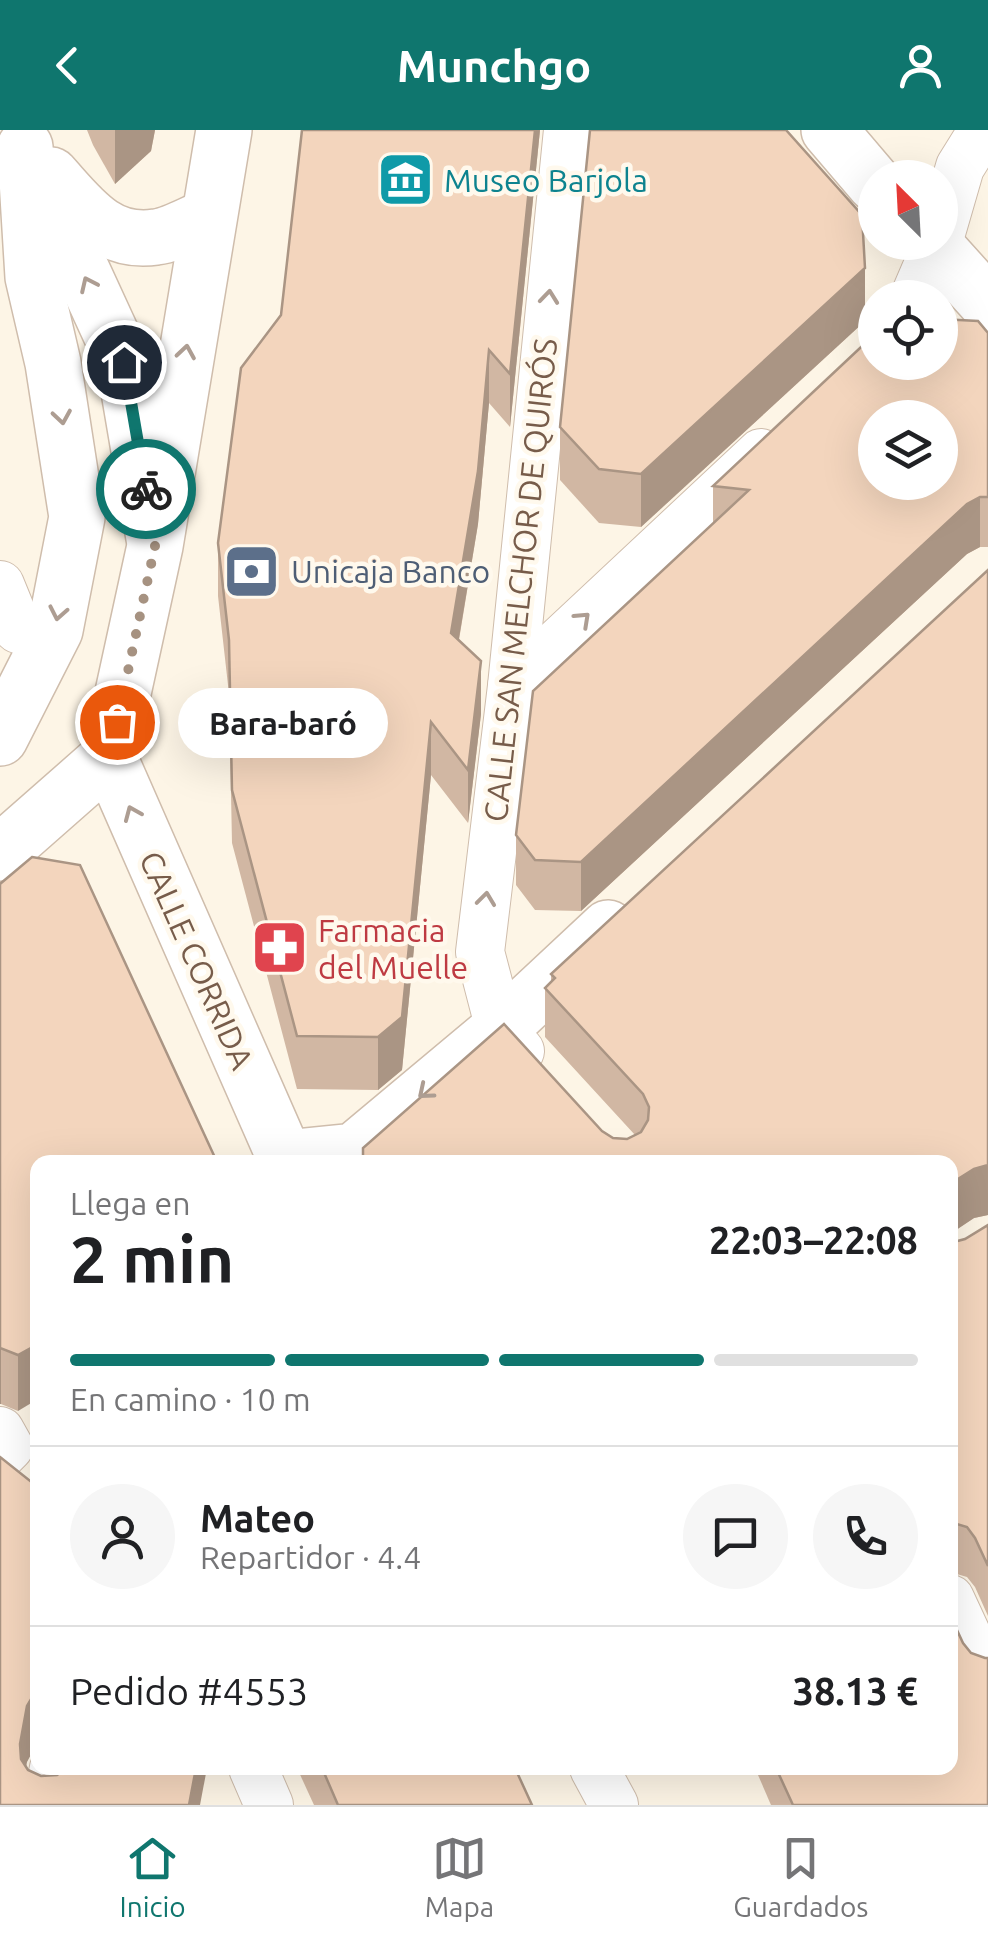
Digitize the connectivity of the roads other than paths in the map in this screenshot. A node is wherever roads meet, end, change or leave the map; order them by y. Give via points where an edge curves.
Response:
1 (224, 130) edge
2 (568, 130) edge
3 (829, 130) edge
4 (983, 130) edge
5 (22, 139) edge
6 (858, 164) edge
7 (958, 173) edge
8 (208, 217) junction
9 (952, 260) edge
10 (988, 304) edge
11 (788, 428) edge
12 (155, 546) junction
13 (0, 585) edge
14 (18, 629) dead end
15 (512, 686) junction
16 (0, 738) edge
17 (109, 757) junction
18 (0, 853) edge
19 (643, 896) edge
20 (500, 1029) junction
21 (546, 1079) edge
22 (284, 1155) edge
23 (328, 1155) edge
24 (958, 1617) edge
25 (988, 1681) edge
26 (53, 1775) edge
27 (241, 1775) edge
28 (256, 1775) edge
29 (598, 1775) edge
30 (47, 1805) edge
31 (236, 1805) edge
32 (269, 1805) edge
33 (614, 1805) edge

1 - 8 street
15 -> 2 street, CALLE SAN MELCHOR DE QUIRÓS
3 - 6 street
4 - 7 street
5 - 8 street via 94,223 156,238
12 -> 5 street via 124,362
5 -> 16 street via 32,278 54,363 77,517 55,630
12 -> 8 street
9 - 10 street
15 -> 11 street
12 - 17 street
13 - 14 street
20 -> 15 street, CALLE SAN MELCHOR DE QUIRÓS via 480,952
17 - 18 street
22 -> 17 street, CALLE CORRIDA
19 - 20 street
20 - 21 street
20 -> 23 street via 354,1152
24 - 25 street
26 - 30 street
27 - 31 street
28 - 32 street
29 - 33 street

